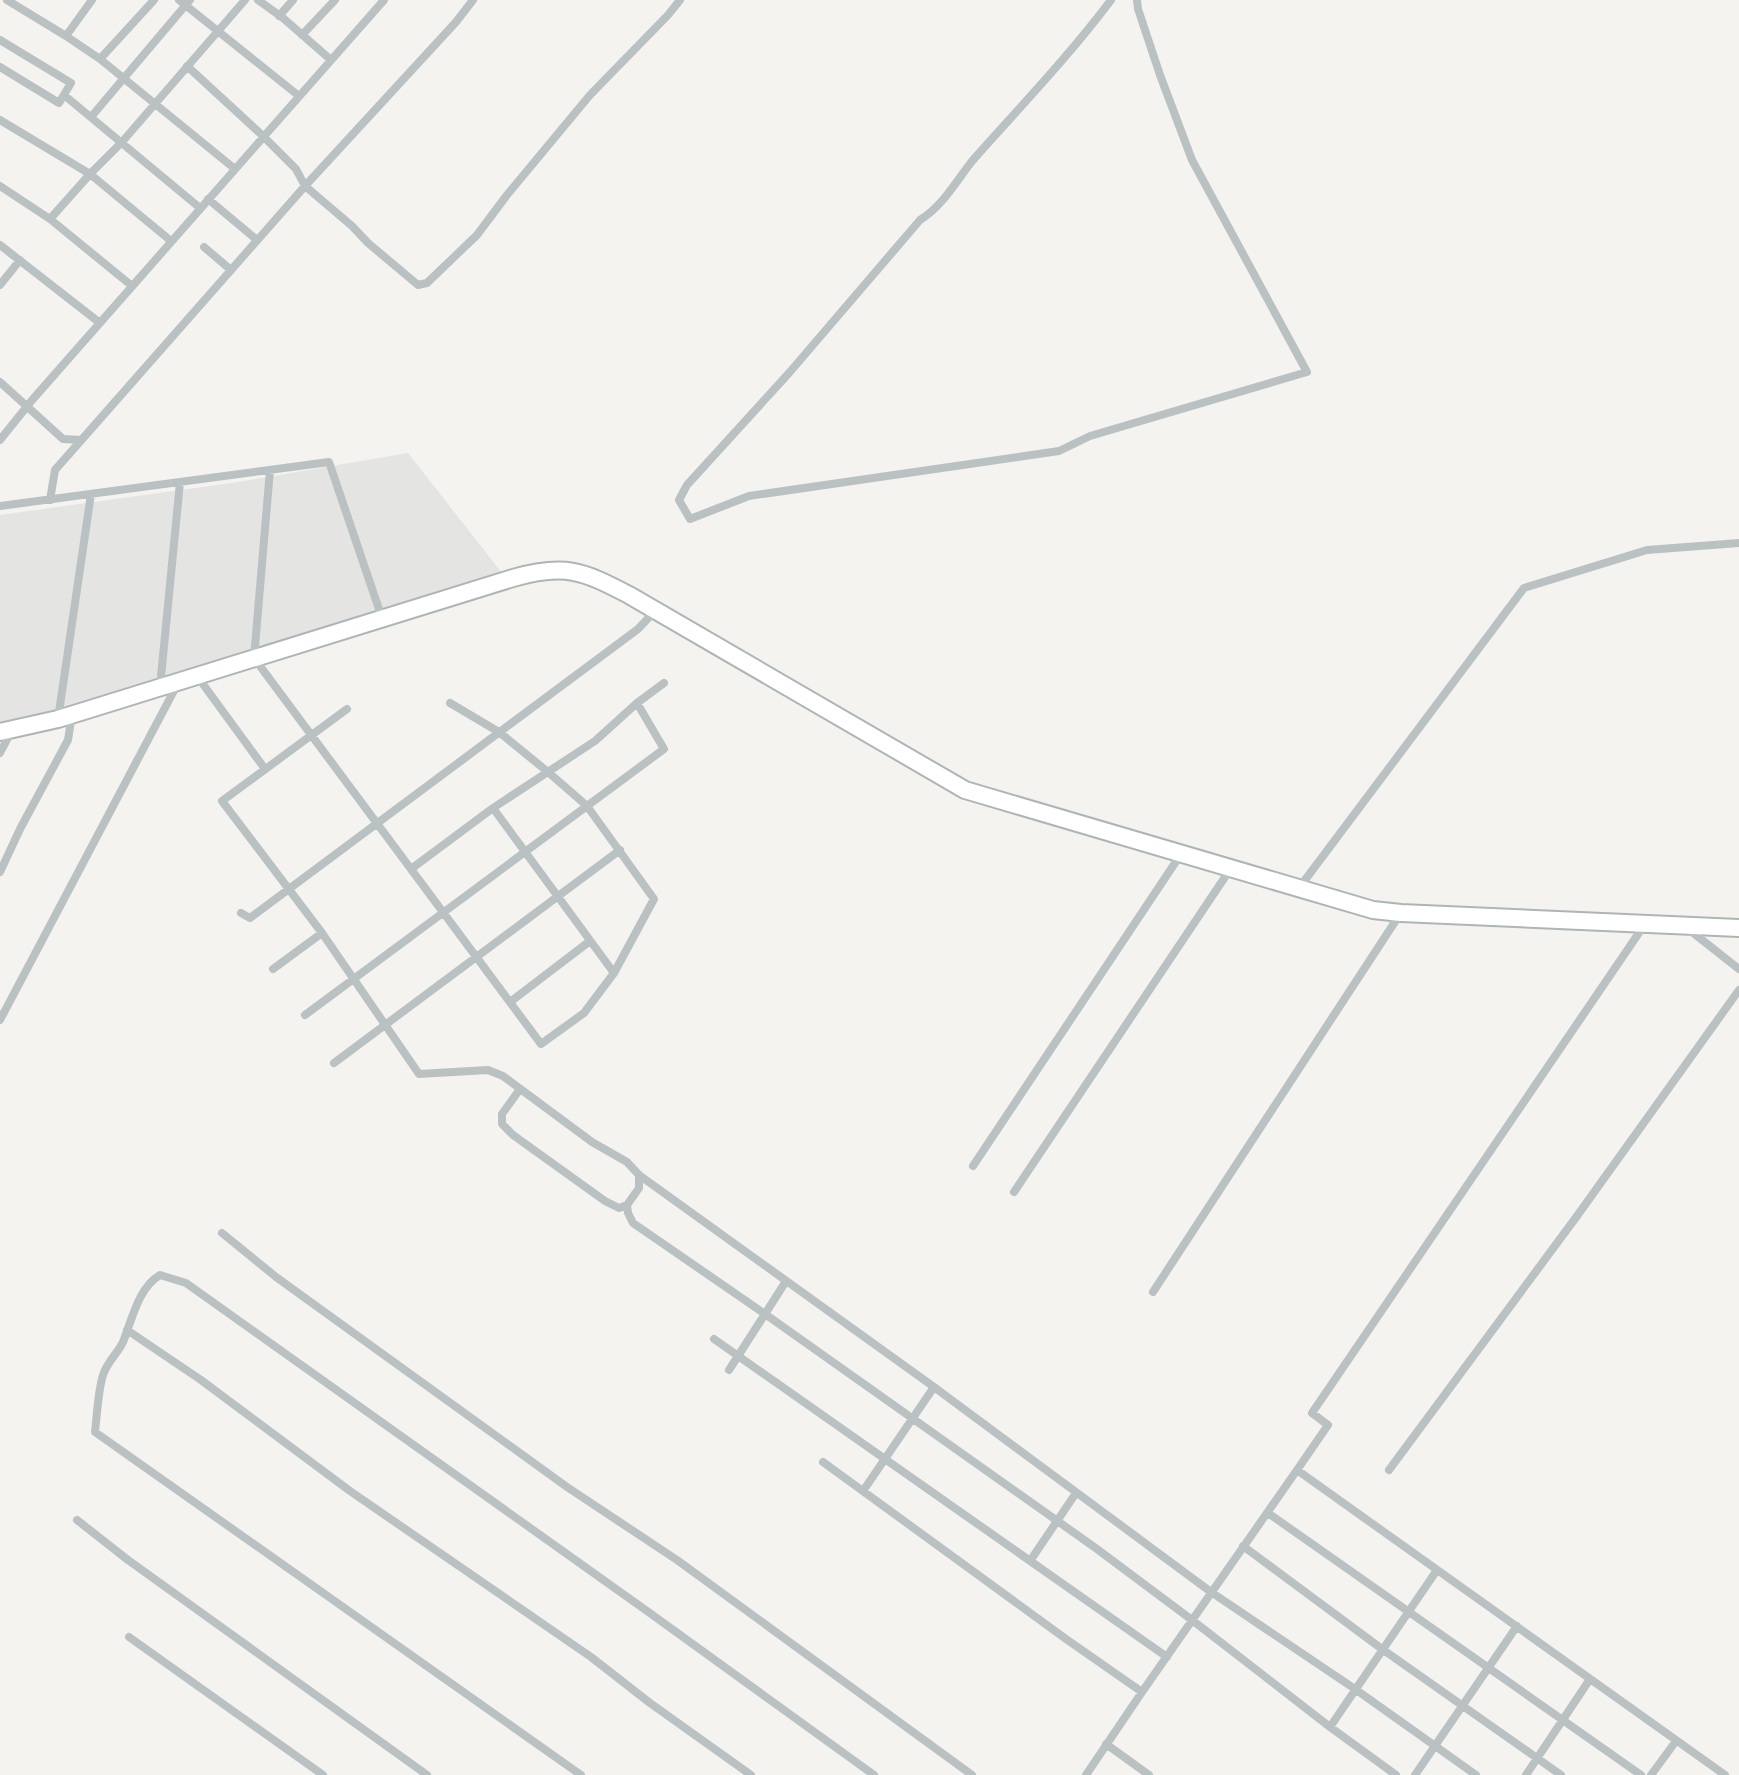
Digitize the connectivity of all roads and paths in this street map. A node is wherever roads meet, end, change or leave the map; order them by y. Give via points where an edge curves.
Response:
1 (7, 0) edge
2 (28, 0) edge
3 (92, 0) edge
4 (154, 0) edge
5 (258, 0) edge
6 (293, 0) edge
7 (335, 0) edge
8 (384, 0) edge
9 (473, 0) edge
10 (680, 0) edge
11 (1111, 0) edge
12 (1137, 0) edge
13 (241, 1) edge
14 (185, 2) edge
15 (21, 9) junction
16 (279, 16) junction
17 (217, 31) junction
18 (302, 35) junction
19 (66, 36) junction
20 (0, 40) edge
21 (100, 59) junction
22 (331, 60) junction
23 (187, 66) junction
24 (0, 67) edge
25 (123, 79) junction
26 (64, 95) junction
27 (299, 96) junction
28 (155, 104) junction
29 (91, 117) junction
30 (0, 120) edge
31 (263, 136) junction
32 (122, 142) junction
33 (235, 169) junction
34 (90, 174) junction
35 (0, 186) edge
36 (305, 186) junction
37 (208, 199) junction
38 (200, 208) junction
39 (50, 219) junction
40 (257, 240) junction
41 (171, 241) junction
42 (0, 245) edge
43 (204, 247) dead end
44 (20, 260) junction
45 (231, 270) junction
46 (0, 285) edge
47 (132, 286) junction
48 (100, 323) junction
49 (0, 382) edge
50 (27, 406) junction
51 (0, 440) edge
52 (81, 440) junction
53 (270, 470) junction
54 (180, 482) junction
55 (91, 494) junction
56 (50, 500) junction
57 (0, 506) edge
58 (1739, 543) edge
59 (656, 610) junction
60 (382, 618) junction
61 (254, 658) junction
62 (196, 676) junction
63 (179, 681) junction
64 (664, 683) dead end
65 (160, 687) junction
66 (450, 703) dead end
67 (637, 703) junction
68 (347, 709) dead end
69 (65, 716) junction
70 (6, 730) edge
71 (499, 732) junction
72 (311, 735) junction
73 (0, 753) edge
74 (265, 769) junction
75 (548, 772) junction
76 (587, 806) junction
77 (493, 808) junction
78 (377, 824) junction
79 (620, 850) junction
80 (525, 852) junction
81 (1182, 854) junction
82 (1231, 868) junction
83 (411, 869) junction
84 (0, 872) edge
85 (1299, 888) junction
86 (289, 889) junction
87 (558, 896) junction
88 (241, 913) dead end
89 (443, 913) junction
90 (1401, 913) junction
91 (1645, 924) junction
92 (1683, 926) junction
93 (1739, 928) edge
94 (322, 933) junction
95 (590, 941) junction
96 (476, 957) junction
97 (273, 969) dead end
98 (1739, 969) edge
99 (614, 973) junction
100 (353, 980) junction
101 (1739, 990) edge
102 (510, 1002) junction
103 (305, 1015) dead end
104 (0, 1020) edge
105 (386, 1024) junction
106 (334, 1063) dead end
107 (520, 1089) junction
108 (973, 1166) dead end
109 (639, 1175) junction
110 (1014, 1192) dead end
111 (627, 1205) junction
112 (222, 1233) dead end
113 (786, 1281) junction
114 (1153, 1292) dead end
115 (765, 1314) junction
116 (127, 1330) junction
117 (714, 1339) dead end
118 (739, 1357) junction
119 (729, 1370) dead end
120 (934, 1387) junction
121 (913, 1419) junction
122 (884, 1459) junction
123 (823, 1462) dead end
124 (1297, 1470) junction
125 (1389, 1470) dead end
126 (863, 1491) junction
127 (1076, 1493) junction
128 (1268, 1513) junction
129 (77, 1520) dead end
130 (1056, 1521) junction
131 (1243, 1546) junction
132 (1030, 1561) junction
133 (1437, 1570) junction
134 (1211, 1592) junction
135 (1407, 1612) junction
136 (1192, 1620) junction
137 (1517, 1626) junction
138 (129, 1637) dead end
139 (1382, 1649) junction
140 (1167, 1657) junction
141 (1488, 1669) junction
142 (1590, 1679) junction
143 (1355, 1689) junction
144 (1142, 1692) junction
145 (1463, 1705) junction
146 (1563, 1721) junction
147 (1330, 1727) junction
148 (1676, 1741) junction
149 (1106, 1744) junction
150 (1434, 1747) junction
151 (1537, 1758) junction
152 (323, 1775) edge
153 (427, 1775) edge
154 (581, 1775) edge
155 (751, 1775) edge
156 (874, 1775) edge
157 (972, 1775) edge
158 (1086, 1775) edge
159 (1149, 1775) edge
160 (1396, 1775) edge
161 (1415, 1775) edge
162 (1476, 1775) edge
163 (1526, 1775) edge
164 (1561, 1775) edge
165 (1641, 1775) edge
166 (1651, 1775) edge
167 (1725, 1775) edge

1 - 15 street
2 - 15 street
3 - 19 street
4 - 21 street
5 - 16 street
6 - 16 street
7 - 18 street
8 - 22 street
9 - 36 street
10 - 36 street via 590,95 477,235 427,283 418,285
11 - 12 street via 934,212 920,220 687,485 679,500 690,519 749,496 1059,451 1090,436 1307,372 1192,160
13 - 17 street
14 - 17 street
14 - 25 street
15 - 19 street
16 - 18 street
17 - 23 street
17 - 27 street
18 - 22 street
19 - 21 street
20 - 26 street via 71,83
21 - 25 street
22 - 27 street
23 - 28 street
23 - 31 street
24 - 26 street via 59,103
25 - 28 street
25 - 29 street
26 - 29 street
27 - 31 street
28 - 32 street
28 - 33 street
29 - 32 street
30 - 34 street
31 - 33 street
31 - 36 street via 296,169
32 - 34 street
32 - 38 street
33 - 37 street
34 - 39 street
34 - 41 street
35 - 39 street
36 - 40 street
37 - 38 street
37 - 40 street
38 - 41 street
39 - 47 street
40 - 45 street
41 - 47 street
42 - 44 street
43 - 45 street
44 - 46 street
44 - 48 street
45 - 52 street
47 - 48 street
48 - 50 street
49 - 50 street
50 - 51 street
50 - 52 street via 63,439
52 - 56 street via 55,470
53 - 54 street
53 - 60 street via 329,462
53 - 61 street
54 - 55 street
54 - 65 street
55 - 56 street
55 - 69 street
56 - 57 street
58 - 85 street via 1647,550 1524,588
59 - 60 main road via 604,582 561,570 526,574
59 - 71 street
59 - 81 main road via 965,790
60 - 61 main road
61 - 62 main road
61 - 72 street
62 - 63 main road
62 - 74 street
63 - 65 main road
63 - 104 street
64 - 67 street
65 - 69 main road
66 - 71 street
67 - 75 street via 595,741
67 - 76 street via 664,749
68 - 72 street
69 - 70 main road
69 - 84 street via 68,740
70 - 73 street
71 - 75 street
71 - 78 street
72 - 74 street
72 - 78 street
74 - 86 street via 222,801
75 - 76 street
75 - 77 street
76 - 79 street
76 - 80 street
77 - 80 street
77 - 83 street
78 - 83 street
78 - 86 street
79 - 87 street
79 - 99 street via 654,899
80 - 87 street
80 - 89 street
81 - 82 main road
81 - 108 street
82 - 85 main road
82 - 110 street
83 - 89 street
85 - 90 main road
86 - 88 street via 250,918
86 - 94 street
87 - 95 street
87 - 96 street
89 - 96 street
89 - 100 street
90 - 91 main road
90 - 114 street
91 - 92 main road
91 - 124 street via 1312,1413 1328,1425
92 - 93 main road
92 - 98 street
94 - 97 street
94 - 100 street
95 - 99 street
95 - 102 street
96 - 102 street
96 - 105 street
99 - 102 street via 584,1013 541,1044
100 - 103 street
100 - 105 street
101 - 125 street
105 - 106 street
105 - 107 street via 419,1074 488,1070
107 - 109 street
107 - 111 street via 502,1114 502,1124 605,1201 619,1208
109 - 111 street via 639,1188
109 - 113 street
111 - 115 street via 633,1223
112 - 157 street via 276,1277
113 - 115 street
113 - 120 street
115 - 118 street
115 - 121 street
116 - 154 street via 103,1375 95,1432
116 - 155 street
116 - 156 street via 154,1279 160,1275 186,1283
117 - 118 street
118 - 119 street
118 - 122 street
120 - 121 street
120 - 127 street
121 - 122 street
121 - 130 street
122 - 126 street
122 - 132 street
123 - 126 street
124 - 128 street
124 - 133 street
126 - 144 street
127 - 130 street
127 - 134 street
128 - 131 street
128 - 135 street
129 - 153 street
130 - 132 street
130 - 136 street
131 - 134 street
131 - 139 street
132 - 140 street
133 - 135 street
133 - 137 street
134 - 136 street
134 - 143 street
135 - 139 street
135 - 141 street
136 - 140 street
136 - 147 street
137 - 141 street
137 - 142 street
138 - 152 street
139 - 143 street
139 - 145 street
140 - 144 street
141 - 145 street
141 - 146 street
142 - 146 street
142 - 148 street
143 - 147 street
143 - 150 street
144 - 149 street
145 - 150 street
145 - 151 street
146 - 151 street
146 - 165 street
147 - 160 street
148 - 166 street
148 - 167 street
149 - 158 street
149 - 159 street
150 - 161 street
150 - 162 street
151 - 163 street
151 - 164 street

